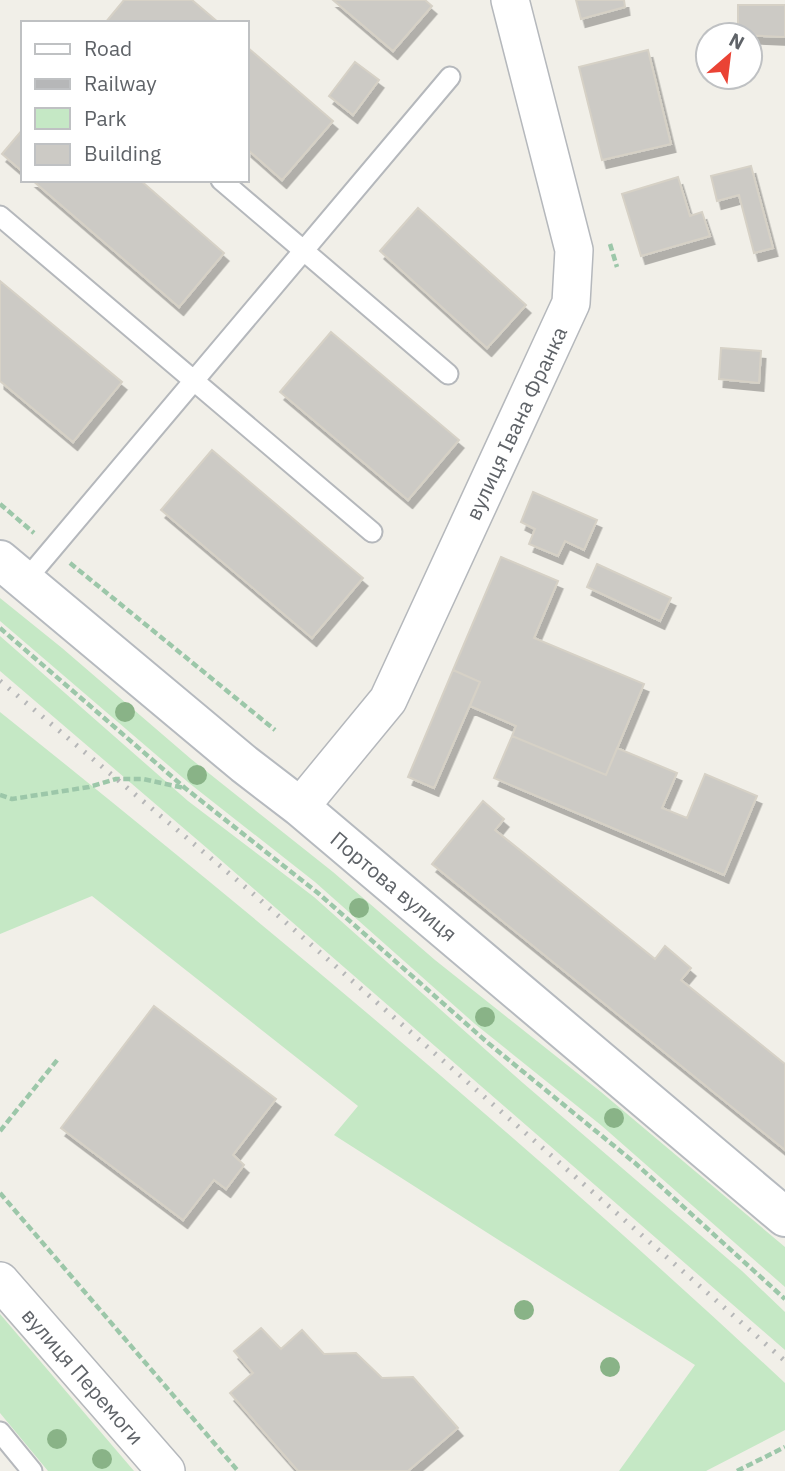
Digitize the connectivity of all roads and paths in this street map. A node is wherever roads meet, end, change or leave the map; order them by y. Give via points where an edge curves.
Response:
1 (510, 0) edge
2 (450, 77) dead end
3 (223, 182) edge
4 (0, 216) edge
5 (304, 251) junction
6 (448, 374) dead end
7 (194, 381) junction
8 (0, 504) edge
9 (372, 532) dead end
10 (54, 550) junction
11 (13, 570) edge
12 (0, 628) edge
13 (275, 730) dead end
14 (185, 788) junction
15 (0, 795) edge
16 (300, 807) junction
17 (58, 1059) dead end
18 (0, 1131) edge
19 (0, 1192) edge
20 (785, 1217) edge
21 (0, 1281) edge
22 (785, 1299) edge
23 (0, 1432) edge
24 (785, 1447) edge
25 (32, 1471) edge
26 (166, 1471) edge
27 (238, 1471) edge
28 (737, 1471) edge

1 - 16 street, вулиця Івана Франка via 574,250 571,303 388,700
2 - 5 lane
3 - 5 lane
4 - 7 lane
5 - 6 lane
5 - 7 lane
7 - 9 lane
7 - 10 lane
8 - 10 path
10 - 11 lane
10 - 13 path
11 - 16 main road, Портова вулиця
12 - 14 path
14 - 15 path via 116,779 12,799
14 - 22 path via 318,893 488,1043 635,1163
16 - 20 main road, Портова вулиця
17 - 18 path
19 - 27 path
21 - 26 street, вулиця Перемоги
23 - 25 lane
24 - 28 path

